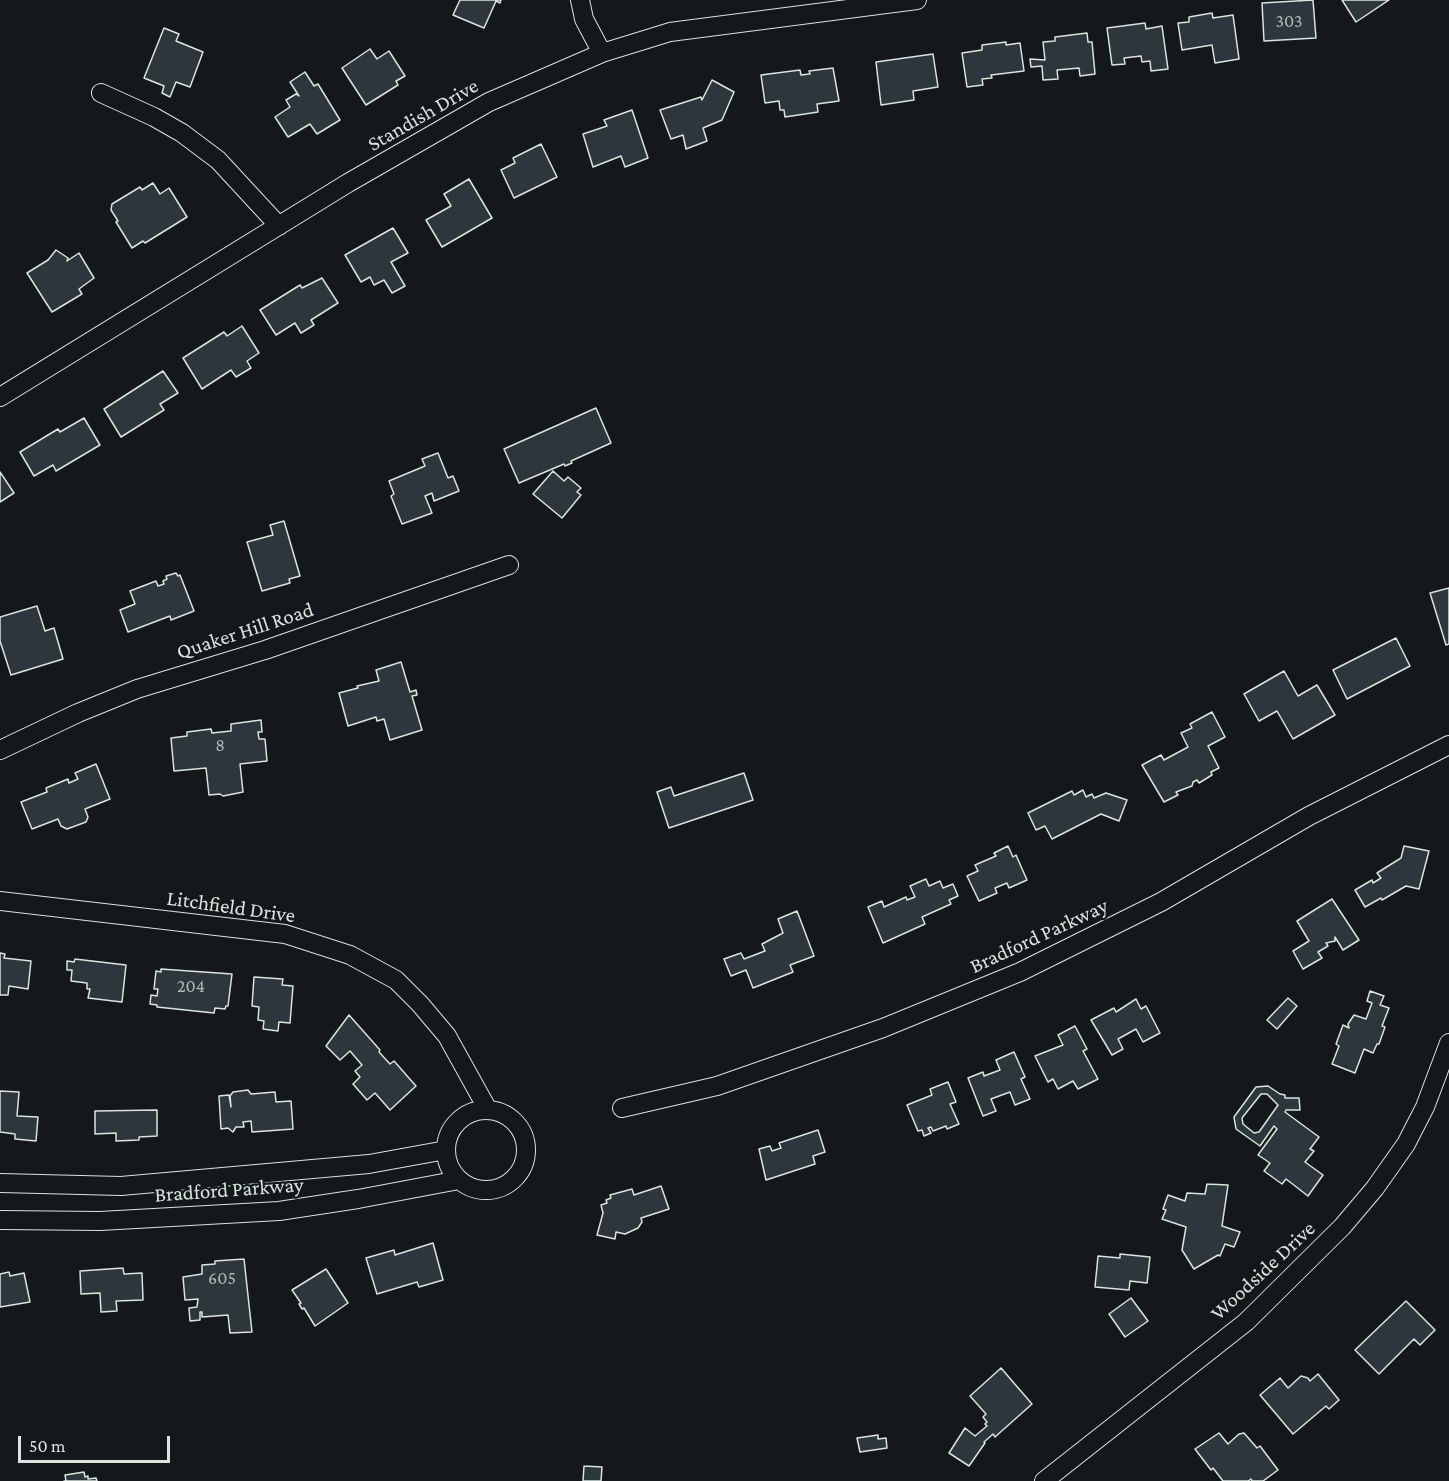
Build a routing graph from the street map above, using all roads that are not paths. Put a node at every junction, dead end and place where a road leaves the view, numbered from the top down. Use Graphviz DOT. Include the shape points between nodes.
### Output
graph roads {
  1 [pos="580,0"];
  2 [pos="917,0"];
  3 [pos="602,52"];
  4 [pos="101,93"];
  5 [pos="279,226"];
  6 [pos="0,397"];
  7 [pos="509,565"];
  8 [pos="1449,745"];
  9 [pos="0,750"];
  10 [pos="0,902"];
  11 [pos="1449,1043"];
  12 [pos="622,1108"];
  13 [pos="488,1110"];
  14 [pos="446,1150"];
  15 [pos="459,1180"];
  16 [pos="0,1183"];
  17 [pos="0,1220"];
  18 [pos="1044,1481"];
  1 -- 3 [label="street" via="584,19"];
  2 -- 3 [label="street, Standish Drive" via="670,32"];
  3 -- 5 [label="street, Standish Drive" via="489,102"];
  4 -- 5 [label="street" via="182,132 218,160"];
  5 -- 6 [label="street, Standish Drive"];
  7 -- 9 [label="street, Quaker Hill Road" via="265,650 137,689"];
  8 -- 12 [label="street, Bradford Parkway" via="1309,816 1161,902 1020,972 883,1028 728,1082"];
  10 -- 13 [label="street, Litchfield Drive" via="285,934 350,955 396,981 420,1004 447,1036"];
  11 -- 18 [label="street, Woodside Drive" via="1425,1107 1406,1143 1342,1227 1246,1322"];
  13 -- 14 [label="street" via="463,1117 448,1137"];
  13 -- 15 [label="street, Bradford Parkway" via="508,1116 522,1133 523,1165 510,1182 490,1190"];
  14 -- 15 [label="street" via="452,1172"];
  14 -- 16 [label="street, Bradford Parkway" via="369,1164 122,1186"];
  15 -- 17 [label="street, Bradford Parkway" via="279,1211 100,1221"];
}
